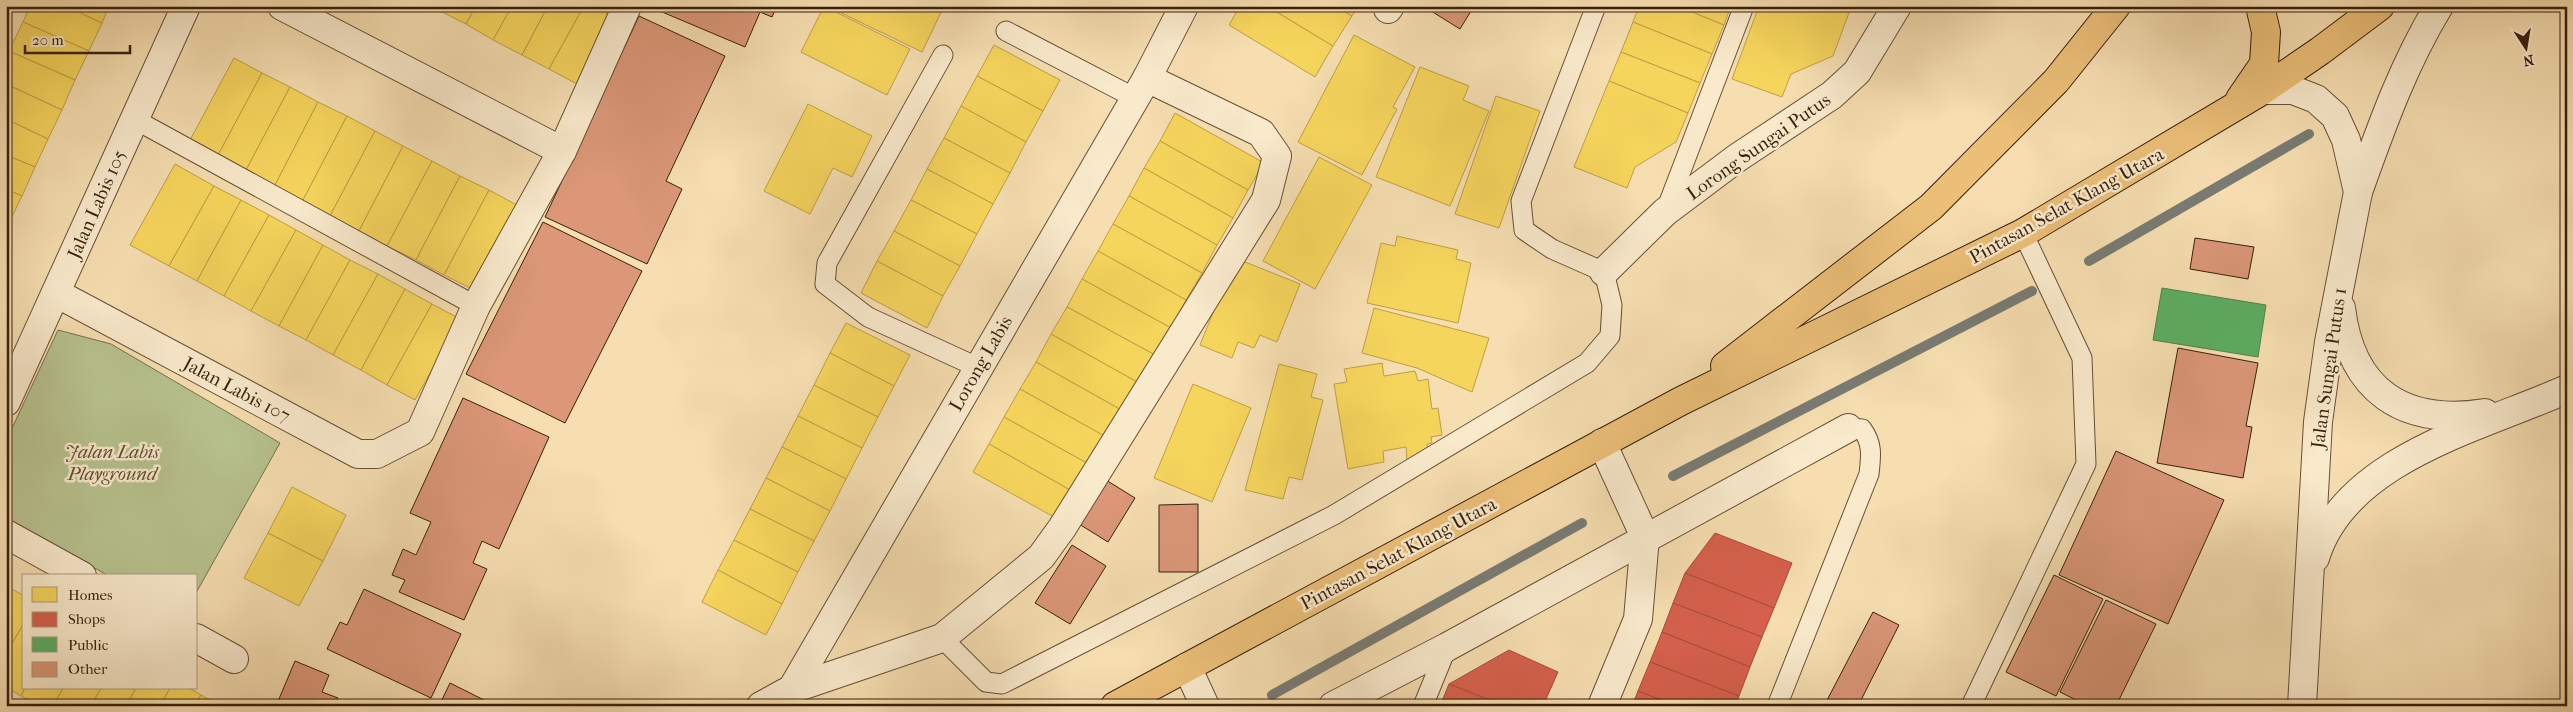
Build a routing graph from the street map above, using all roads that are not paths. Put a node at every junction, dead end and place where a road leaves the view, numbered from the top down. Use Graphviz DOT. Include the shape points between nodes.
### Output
graph roads {
  1 [pos="186,6"];
  2 [pos="282,6"];
  3 [pos="627,6"];
  4 [pos="1184,6"];
  5 [pos="1596,6"];
  6 [pos="1744,6"];
  7 [pos="1897,6"];
  8 [pos="2260,6"];
  9 [pos="2380,6"];
  10 [pos="2439,6"];
  11 [pos="2116,7"];
  12 [pos="1006,31"];
  13 [pos="943,55"];
  14 [pos="1141,88"];
  15 [pos="2263,90"];
  16 [pos="2236,105"];
  17 [pos="134,119"];
  18 [pos="562,151"];
  19 [pos="2358,192"];
  20 [pos="1665,212"];
  21 [pos="2023,233"];
  22 [pos="1604,272"];
  23 [pos="2338,289"];
  24 [pos="56,293"];
  25 [pos="476,306"];
  26 [pos="977,367"];
  27 [pos="2567,389"];
  28 [pos="1681,401"];
  29 [pos="6,402"];
  30 [pos="2531,406"];
  31 [pos="1848,428"];
  32 [pos="1602,443"];
  33 [pos="6,534"];
  34 [pos="1645,537"];
  35 [pos="78,574"];
  36 [pos="2308,584"];
  37 [pos="942,638"];
  38 [pos="198,639"];
  39 [pos="1447,647"];
  40 [pos="234,659"];
  41 [pos="1187,667"];
  42 [pos="792,689"];
  43 [pos="761,706"];
  44 [pos="1115,706"];
  45 [pos="1204,706"];
  46 [pos="1333,706"];
  47 [pos="1424,706"];
  48 [pos="1602,706"];
  49 [pos="1777,706"];
  50 [pos="1971,706"];
  51 [pos="2302,706"];
  1 -- 17 [label="street, Jalan Labis 105"];
  2 -- 18 [label="street"];
  3 -- 18 [label="street"];
  4 -- 14 [label="street, Lorong Labis"];
  5 -- 22 [label="lane" via="1521,201 1524,230 1552,248"];
  6 -- 20 [label="lane"];
  7 -- 20 [label="street, Lorong Sungai Putus" via="1857,72 1832,95 1737,158"];
  8 -- 16 [label="highway" via="2266,32 2264,64"];
  9 -- 15 [label="highway, Pintasan Selat Klang Utara"];
  10 -- 19 [label="street" via="2418,41 2388,107"];
  11 -- 28 [label="highway, Pintasan Selat Klang Utara" via="2056,81 1931,207"];
  12 -- 14 [label="lane"];
  13 -- 26 [label="lane" via="827,263 824,284 868,317"];
  14 -- 26 [label="street, Lorong Labis"];
  14 -- 37 [label="street" via="1261,133 1277,156 1266,200 1041,557"];
  15 -- 16 [label="highway, Pintasan Selat Klang Utara"];
  15 -- 19 [label="street, Jalan Sungai Putus 1" via="2293,90 2316,99 2335,116 2346,140"];
  16 -- 21 [label="highway, Pintasan Selat Klang Utara"];
  17 -- 24 [label="street, Jalan Labis 105"];
  17 -- 25 [label="lane"];
  18 -- 25 [label="street"];
  19 -- 23 [label="street, Jalan Sungai Putus 1"];
  20 -- 22 [label="street, Lorong Sungai Putus"];
  21 -- 28 [label="highway, Pintasan Selat Klang Utara"];
  21 -- 50 [label="lane" via="2082,358 2086,464"];
  22 -- 37 [label="lane" via="1612,305 1610,336 1587,363 1334,515 1002,684 986,682"];
  23 -- 30 [label="street" via="2350,352 2370,385 2394,403 2428,414 2462,416"];
  23 -- 36 [label="street, Jalan Sungai Putus 1" via="2318,422"];
  24 -- 25 [label="street, Jalan Labis 107" via="358,454 377,454 420,432"];
  24 -- 29 [label="street, Jalan Labis 105"];
  26 -- 42 [label="street, Lorong Labis"];
  27 -- 30 [label="street"];
  28 -- 32 [label="highway, Pintasan Selat Klang Utara"];
  30 -- 36 [label="street" via="2461,430 2414,453 2375,480 2341,508 2320,542"];
  31 -- 34 [label="street"];
  31 -- 49 [label="lane" via="1862,429 1869,439 1872,453 1869,474"];
  32 -- 34 [label="street"];
  32 -- 41 [label="highway, Pintasan Selat Klang Utara"];
  33 -- 35 [label="street"];
  34 -- 39 [label="street"];
  34 -- 48 [label="street" via="1638,620"];
  36 -- 51 [label="street, Jalan Sungai Putus 1"];
  37 -- 42 [label="street"];
  38 -- 40 [label="street"];
  39 -- 46 [label="street"];
  39 -- 47 [label="lane"];
  41 -- 44 [label="highway, Pintasan Selat Klang Utara"];
  41 -- 45 [label="street"];
  42 -- 43 [label="street"];
}
